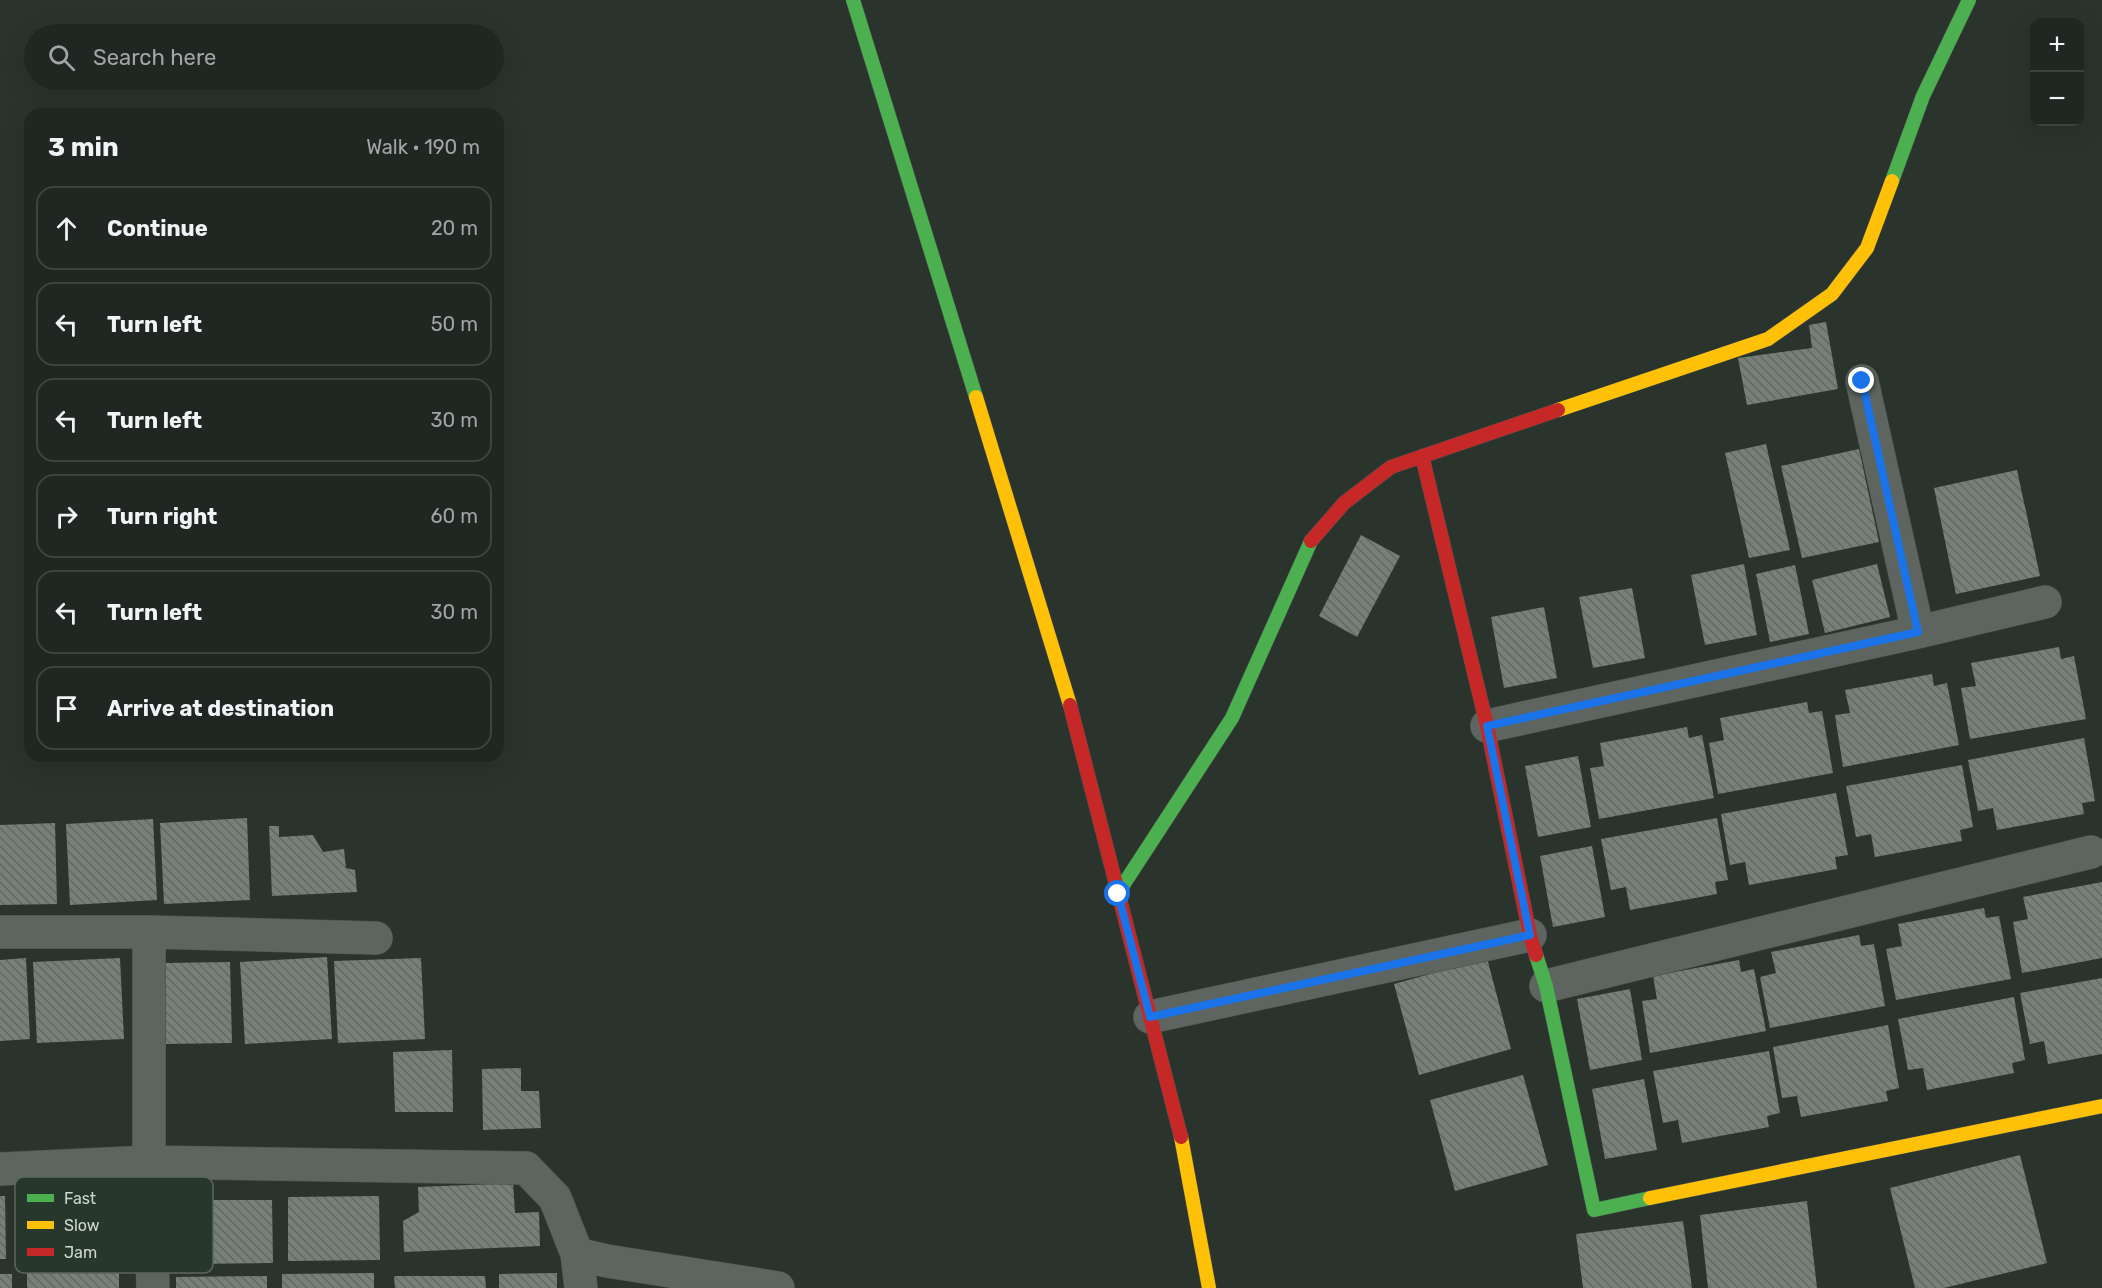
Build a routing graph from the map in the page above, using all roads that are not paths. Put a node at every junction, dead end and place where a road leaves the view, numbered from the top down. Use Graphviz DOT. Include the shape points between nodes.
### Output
graph roads {
  1 [pos="853,0"];
  2 [pos="1969,0"];
  3 [pos="1862,381"];
  4 [pos="1422,456"];
  5 [pos="2045,602"];
  6 [pos="1918,632"];
  7 [pos="1487,726"];
  8 [pos="2091,852"];
  9 [pos="1118,894"];
  10 [pos="0,932"];
  11 [pos="148,932"];
  12 [pos="1530,935"];
  13 [pos="376,938"];
  14 [pos="1546,986"];
  15 [pos="1150,1017"];
  16 [pos="2102,1106"];
  17 [pos="149,1162"];
  18 [pos="0,1169"];
  19 [pos="149,1177"];
  20 [pos="577,1254"];
  21 [pos="153,1273"];
  22 [pos="153,1288"];
  23 [pos="581,1288"];
  24 [pos="778,1288"];
  25 [pos="1209,1288"];
  1 -- 9 [label="street" via="1066,690"];
  2 -- 4 [label="street" via="1923,96 1867,248 1832,294 1768,339"];
  3 -- 6 [label="street"];
  4 -- 7 [label="street"];
  4 -- 9 [label="street" via="1391,467 1344,503 1311,542 1232,718"];
  5 -- 6 [label="street"];
  6 -- 7 [label="street"];
  7 -- 12 [label="street"];
  8 -- 14 [label="street"];
  9 -- 15 [label="street"];
  10 -- 11 [label="street"];
  11 -- 13 [label="street"];
  11 -- 17 [label="street"];
  12 -- 14 [label="street"];
  12 -- 15 [label="street"];
  14 -- 16 [label="street" via="1593,1210"];
  15 -- 25 [label="street" via="1185,1151"];
  17 -- 18 [label="street"];
  17 -- 19 [label="street"];
  17 -- 20 [label="street" via="526,1168 555,1198"];
  20 -- 23 [label="street"];
  20 -- 24 [label="street"];
  21 -- 22 [label="street"];
}
